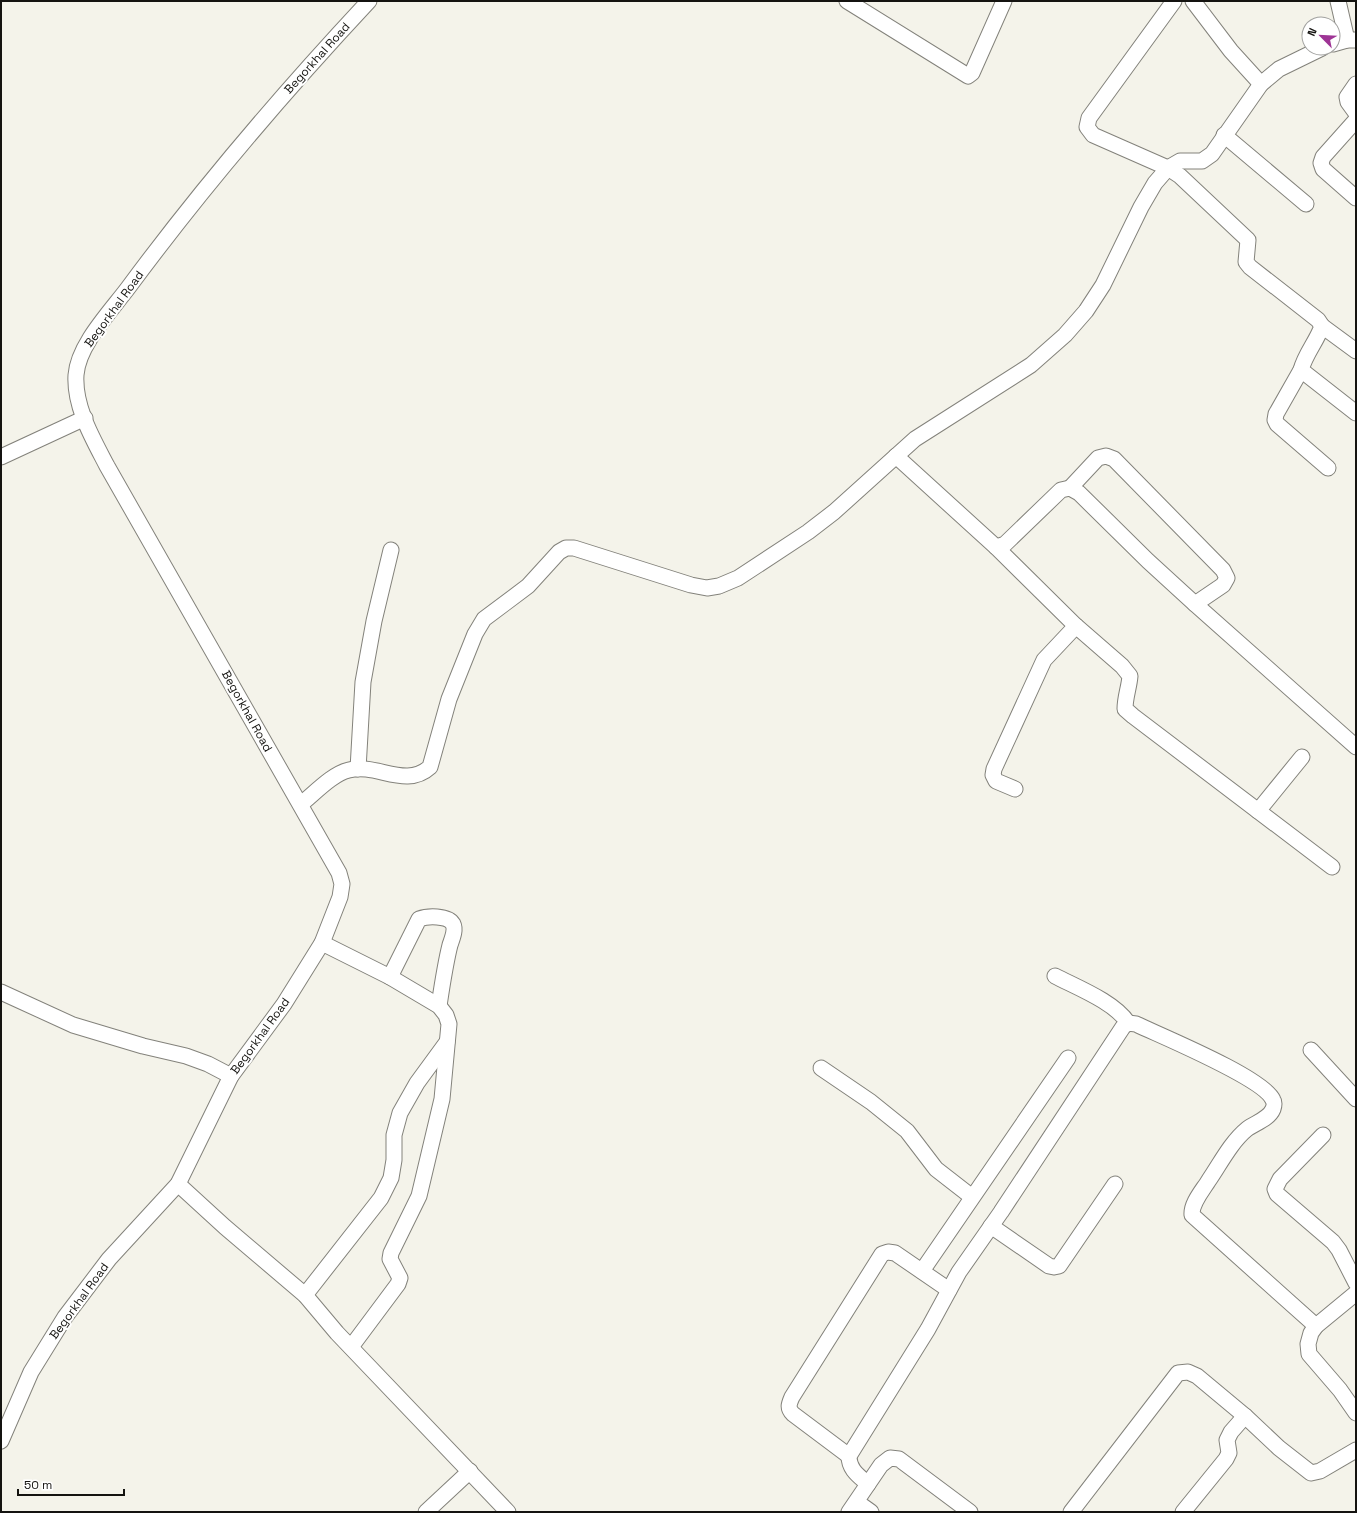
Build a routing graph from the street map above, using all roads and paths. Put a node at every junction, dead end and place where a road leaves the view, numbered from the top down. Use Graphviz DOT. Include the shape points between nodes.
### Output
graph roads {
  1 [pos="369,1"];
  2 [pos="847,1"];
  3 [pos="1004,1"];
  4 [pos="1174,1"];
  5 [pos="1193,1"];
  6 [pos="1338,1"];
  7 [pos="1345,41"];
  8 [pos="1306,56"];
  9 [pos="1261,84"];
  10 [pos="1356,84"];
  11 [pos="1356,113"];
  12 [pos="1356,120"];
  13 [pos="1224,135"];
  14 [pos="1168,168"];
  15 [pos="1356,198"];
  16 [pos="1306,204"];
  17 [pos="1322,326"];
  18 [pos="1356,351"];
  19 [pos="1301,370"];
  20 [pos="1356,413"];
  21 [pos="85,418"];
  22 [pos="896,456"];
  23 [pos="1,457"];
  24 [pos="1328,468"];
  25 [pos="1070,488"];
  26 [pos="996,547"];
  27 [pos="391,550"];
  28 [pos="1195,604"];
  29 [pos="1076,626"];
  30 [pos="1356,746"];
  31 [pos="1302,757"];
  32 [pos="358,769"];
  33 [pos="1015,789"];
  34 [pos="301,804"];
  35 [pos="1258,811"];
  36 [pos="1332,868"];
  37 [pos="322,943"];
  38 [pos="1055,976"];
  39 [pos="390,977"];
  40 [pos="1,992"];
  41 [pos="439,1006"];
  42 [pos="1128,1023"];
  43 [pos="447,1042"];
  44 [pos="1311,1050"];
  45 [pos="1068,1058"];
  46 [pos="821,1068"];
  47 [pos="231,1076"];
  48 [pos="1356,1099"];
  49 [pos="1323,1135"];
  50 [pos="178,1184"];
  51 [pos="1115,1184"];
  52 [pos="972,1197"];
  53 [pos="991,1226"];
  54 [pos="922,1271"];
  55 [pos="1356,1283"];
  56 [pos="949,1290"];
  57 [pos="1356,1293"];
  58 [pos="305,1295"];
  59 [pos="1316,1326"];
  60 [pos="351,1347"];
  61 [pos="1356,1413"];
  62 [pos="1245,1416"];
  63 [pos="2,1433"];
  64 [pos="1356,1450"];
  65 [pos="849,1456"];
  66 [pos="470,1471"];
  67 [pos="868,1484"];
  68 [pos="853,1507"];
  69 [pos="426,1512"];
  70 [pos="508,1512"];
  71 [pos="871,1512"];
  72 [pos="970,1512"];
  73 [pos="1071,1512"];
  74 [pos="1183,1512"];
  1 -- 21 [label="street, Begorkhal Road" via="294,83 209,184 93,335 80,357 76,375"];
  2 -- 3 [label="street" via="968,76 972,73"];
  4 -- 14 [label="street" via="1089,118 1087,127 1093,135"];
  5 -- 9 [label="street" via="1231,51"];
  6 -- 7 [label="street"];
  8 -- 9 [label="street" via="1279,69"];
  9 -- 13 [label="street"];
  10 -- 11 [label="street" via="1347,97"];
  12 -- 15 [label="street" via="1323,157 1321,163 1323,169"];
  13 -- 14 [label="street" via="1212,154 1202,161 1180,161"];
  13 -- 16 [label="street"];
  14 -- 17 [label="street" via="1180,176 1248,240 1246,262 1250,267 1318,320"];
  14 -- 22 [label="street" via="1155,182 1141,207 1103,285 1086,311 1065,335 1031,365 915,439"];
  17 -- 18 [label="street"];
  17 -- 19 [label="street"];
  19 -- 20 [label="street"];
  19 -- 24 [label="street" via="1275,420"];
  21 -- 23 [label="street"];
  21 -- 34 [label="street, Begorkhal Road" via="110,472"];
  22 -- 26 [label="street"];
  22 -- 32 [label="street" via="808,532 738,578 720,586 707,588 691,585 574,548 566,548 559,552 528,586 484,619 475,634 449,699 430,767 423,773 409,777"];
  25 -- 26 [label="street" via="1062,490 1005,544"];
  25 -- 28 [label="street" via="1079,493"];
  25 -- 28 [label="street" via="1098,458 1106,456 1114,459 1223,570 1227,578 1224,585"];
  26 -- 29 [label="street"];
  27 -- 32 [label="street" via="375,613 363,682"];
  28 -- 30 [label="street"];
  29 -- 33 [label="street" via="1044,660 994,769 996,781"];
  29 -- 35 [label="street" via="1130,676 1125,709"];
  31 -- 35 [label="street"];
  32 -- 34 [label="street" via="339,774"];
  34 -- 37 [label="street, Begorkhal Road" via="339,873 342,884 340,897"];
  35 -- 36 [label="street"];
  37 -- 39 [label="street"];
  37 -- 47 [label="street, Begorkhal Road" via="284,1004"];
  38 -- 42 [label="street" via="1108,1004 1123,1015"];
  39 -- 41 [label="street"];
  39 -- 41 [label="street" via="419,919 426,916 448,920 453,925 454,932"];
  40 -- 47 [label="street" via="73,1025 186,1056"];
  41 -- 43 [label="street" via="449,1024"];
  42 -- 53 [label="street"];
  42 -- 59 [label="street" via="1136,1024 1239,1073 1257,1084 1273,1100 1274,1105 1269,1114 1239,1137 1219,1165 1193,1206 1192,1215"];
  43 -- 58 [label="street" via="417,1083 400,1113 394,1135 391,1178 381,1198"];
  43 -- 60 [label="street" via="442,1099 419,1196 391,1253 390,1259 400,1278"];
  44 -- 48 [label="street"];
  45 -- 52 [label="street"];
  46 -- 52 [label="street" via="871,1102 907,1131 936,1169"];
  47 -- 50 [label="street, Begorkhal Road"];
  49 -- 55 [label="street" via="1280,1179 1275,1189 1277,1194 1333,1242"];
  50 -- 58 [label="street"];
  50 -- 63 [label="street, Begorkhal Road" via="109,1259 65,1318 31,1372"];
  51 -- 53 [label="street" via="1059,1266 1049,1266"];
  52 -- 54 [label="street"];
  53 -- 56 [label="street"];
  54 -- 56 [label="street"];
  54 -- 65 [label="street" via="895,1253 882,1254 789,1405 789,1410 793,1414"];
  56 -- 65 [label="street" via="928,1329"];
  57 -- 59 [label="street"];
  58 -- 60 [label="street"];
  59 -- 61 [label="street" via="1308,1344 1309,1354"];
  60 -- 66 [label="street"];
  62 -- 64 [label="street" via="1311,1473 1320,1471"];
  62 -- 73 [label="street" via="1197,1376 1188,1372 1178,1373"];
  62 -- 74 [label="street" via="1227,1440 1229,1453 1226,1459"];
  65 -- 67 [label="street" via="852,1469"];
  66 -- 69 [label="street"];
  66 -- 70 [label="street"];
  67 -- 68 [label="street"];
  67 -- 72 [label="street" via="881,1465 890,1458 899,1459"];
  68 -- 71 [label="street"];
}
